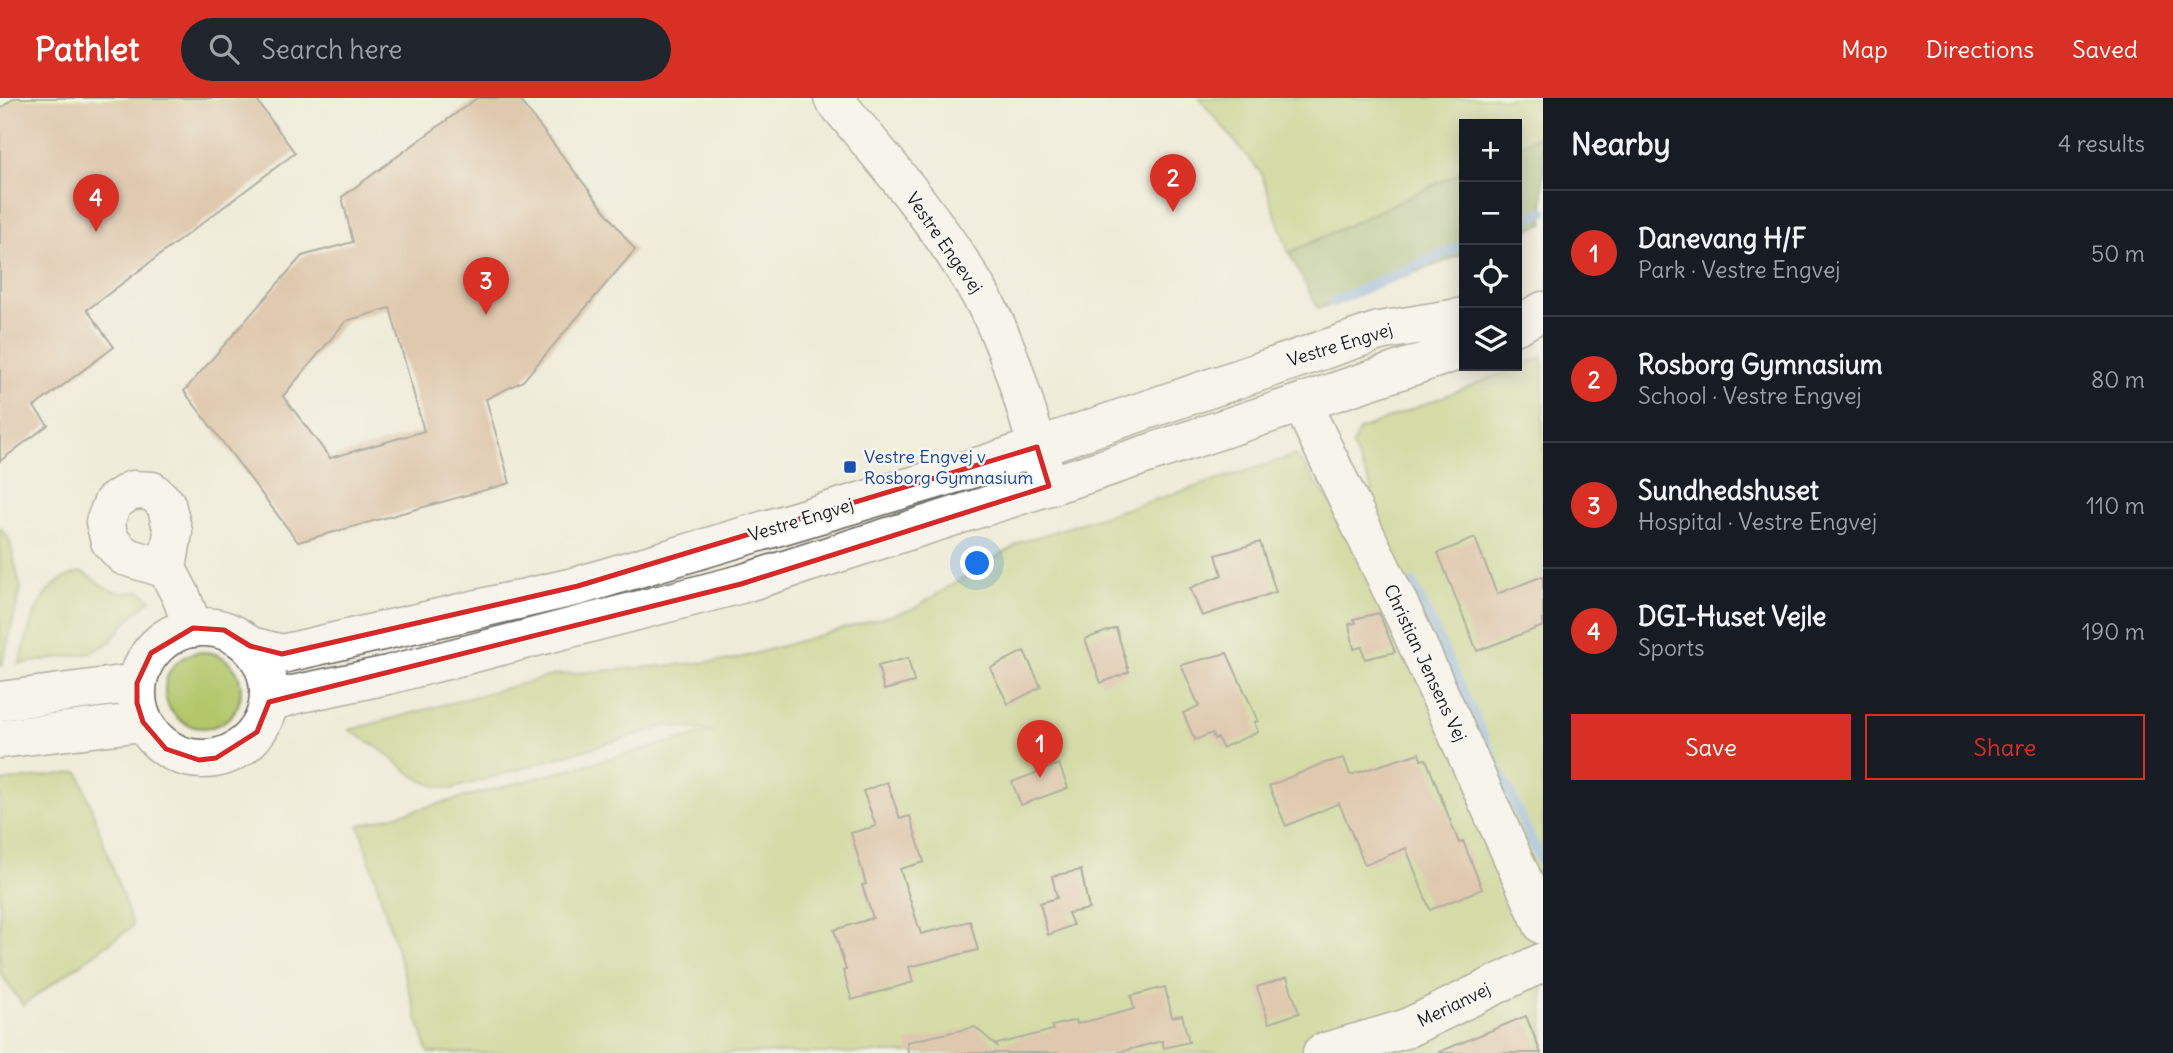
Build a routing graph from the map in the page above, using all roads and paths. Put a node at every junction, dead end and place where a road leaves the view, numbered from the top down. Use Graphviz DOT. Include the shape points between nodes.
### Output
graph roads {
  1 [pos="833,98"];
  2 [pos="1459,318"];
  3 [pos="1459,351"];
  4 [pos="1302,404"];
  5 [pos="1037,447"];
  6 [pos="1049,486"];
  7 [pos="167,569"];
  8 [pos="193,628"];
  9 [pos="250,646"];
  10 [pos="137,683"];
  11 [pos="0,701"];
  12 [pos="269,702"];
  13 [pos="143,722"];
  14 [pos="0,739"];
  15 [pos="1543,925"];
  16 [pos="1543,962"];
  17 [pos="1322,1053"];
  1 -- 5 [label="street, Vestre Engevej" via="955,253 986,305 1009,355"];
  2 -- 5 [label="street, Vestre Engvej" via="1379,331"];
  3 -- 4 [label="street"];
  4 -- 6 [label="street"];
  4 -- 15 [label="street, Christian Jensens Vej" via="1405,617"];
  5 -- 6 [label="street, Vestre Engevej"];
  5 -- 9 [label="street, Vestre Engvej" via="578,586 282,654"];
  6 -- 12 [label="street" via="741,584"];
  7 -- 8 [label="street"];
  8 -- 9 [label="street" via="224,630"];
  8 -- 10 [label="street" via="177,632 156,647"];
  9 -- 12 [label="street" via="266,672"];
  10 -- 11 [label="street"];
  10 -- 13 [label="street"];
  12 -- 13 [label="street" via="265,718 251,738 232,753 216,758 199,760 166,749"];
  13 -- 14 [label="street"];
  16 -- 17 [label="street, Merianvej" via="1405,1028"];
}
